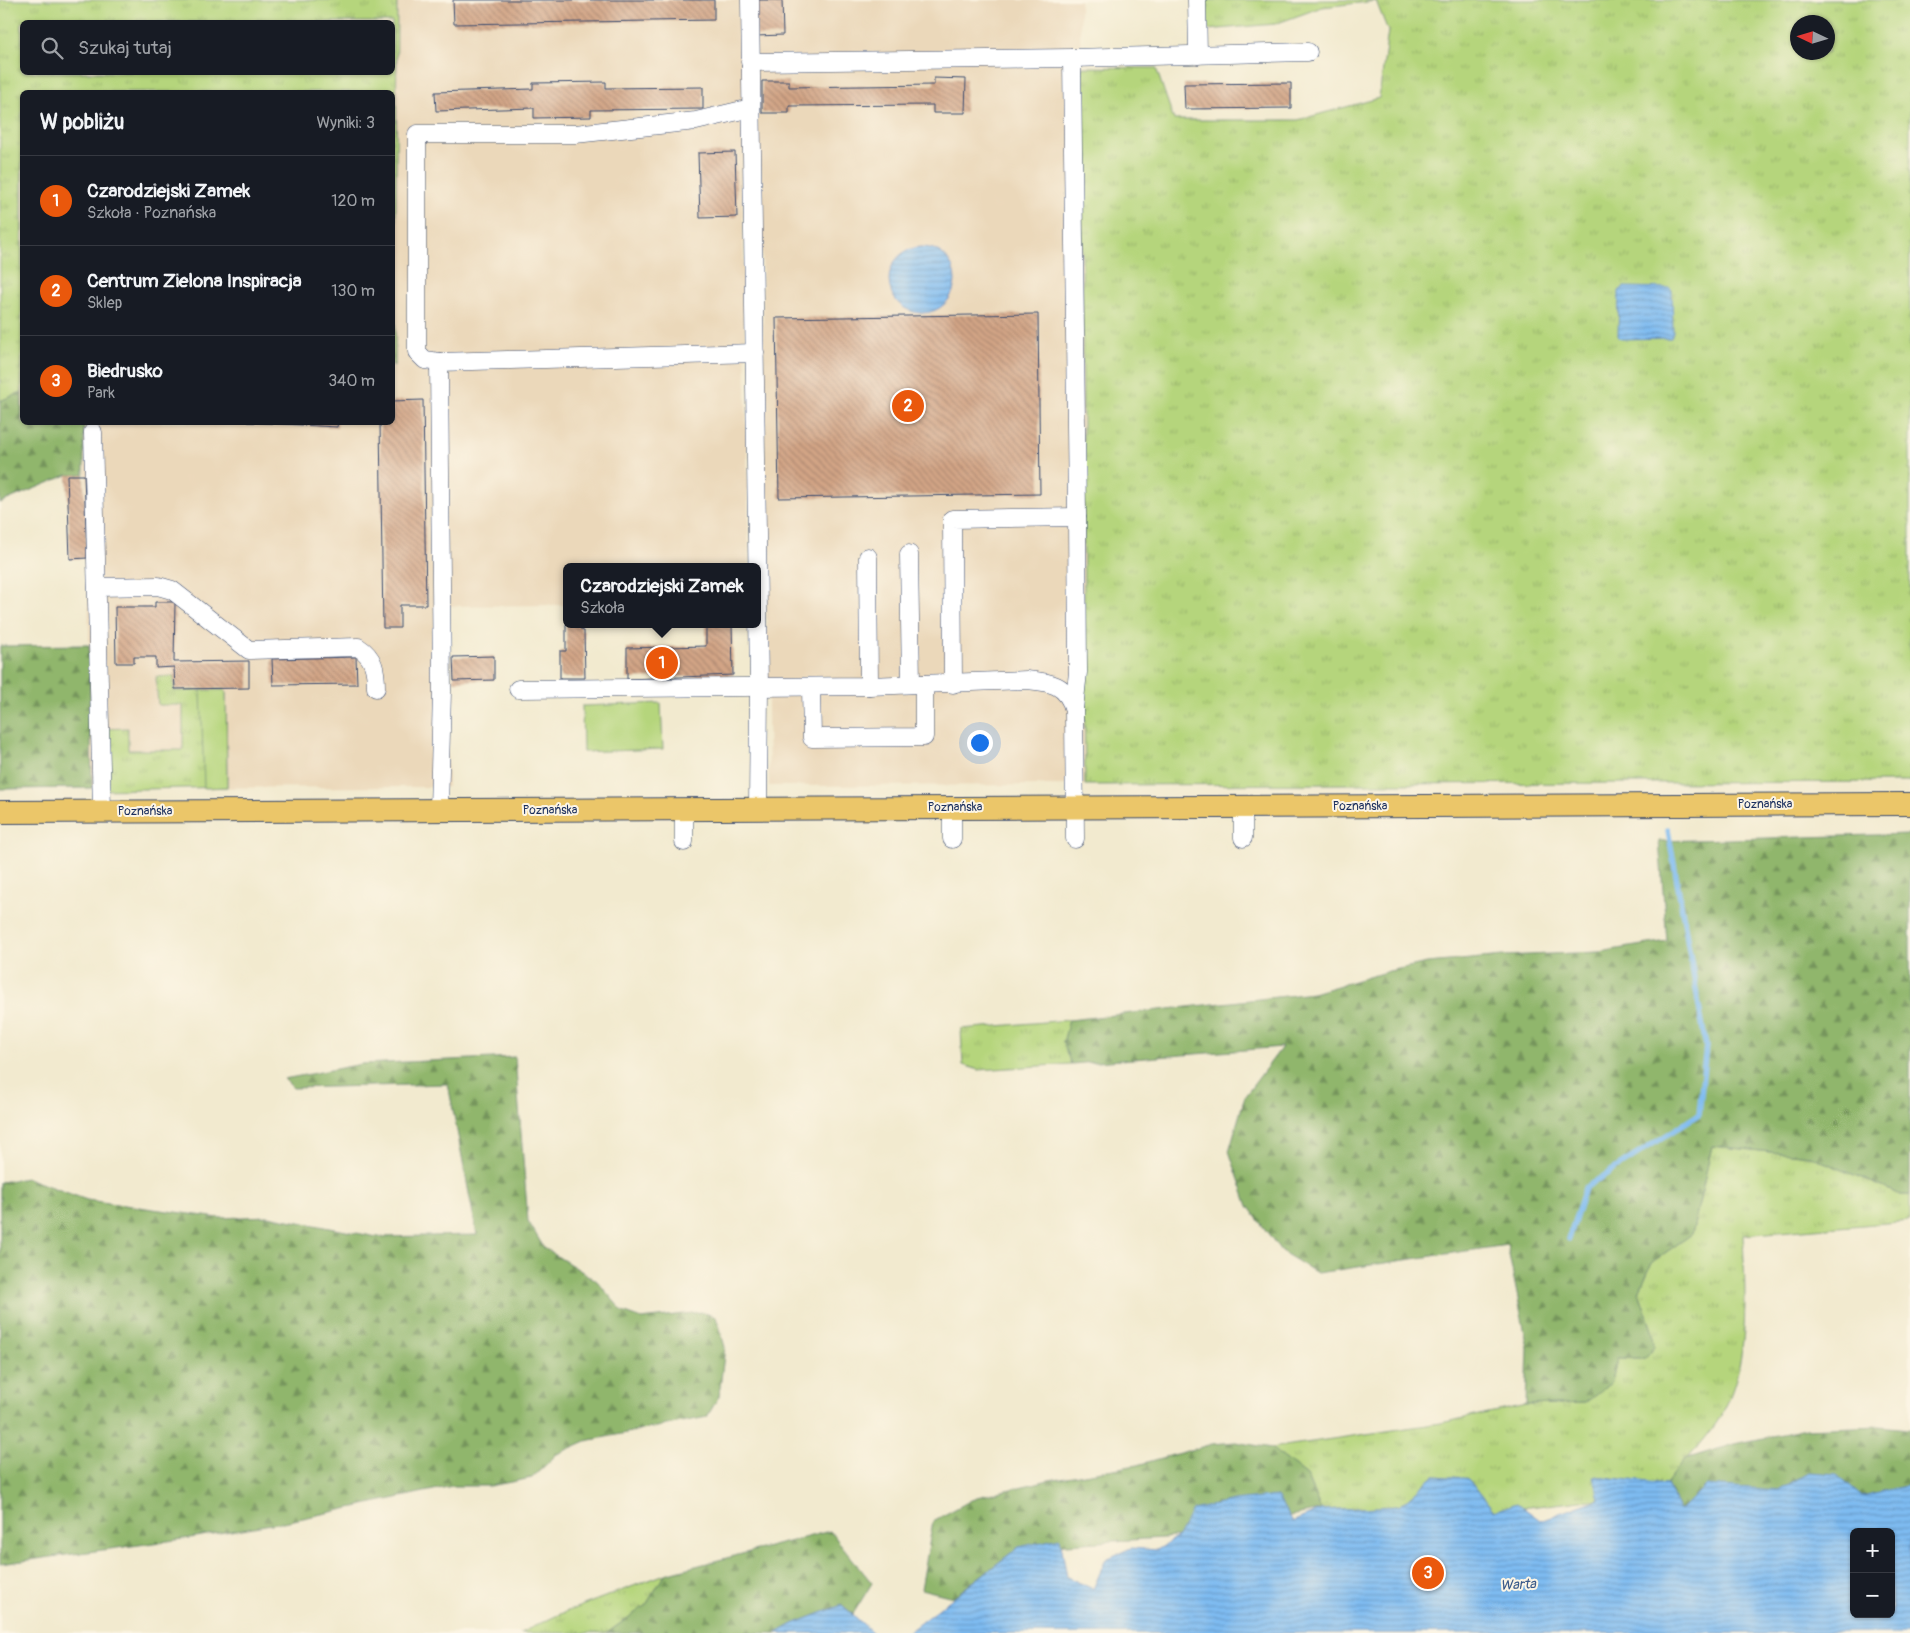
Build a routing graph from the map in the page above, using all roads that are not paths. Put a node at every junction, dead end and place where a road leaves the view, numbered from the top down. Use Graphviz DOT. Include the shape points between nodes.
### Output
graph roads {
  1 [pos="750,0"];
  2 [pos="1197,0"];
  3 [pos="1308,52"];
  4 [pos="1198,55"];
  5 [pos="1072,58"];
  6 [pos="750,62"];
  7 [pos="751,108"];
  8 [pos="755,353"];
  9 [pos="438,362"];
  10 [pos="94,432"];
  11 [pos="1077,517"];
  12 [pos="909,554"];
  13 [pos="868,557"];
  14 [pos="758,563"];
  15 [pos="97,587"];
  16 [pos="758,628"];
  17 [pos="917,684"];
  18 [pos="953,684"];
  19 [pos="869,686"];
  20 [pos="759,687"];
  21 [pos="811,687"];
  22 [pos="376,688"];
  23 [pos="518,689"];
  24 [pos="1074,710"];
  25 [pos="1910,804"];
  26 [pos="1075,806"];
  27 [pos="1243,806"];
  28 [pos="952,807"];
  29 [pos="758,808"];
  30 [pos="684,809"];
  31 [pos="439,810"];
  32 [pos="102,811"];
  33 [pos="0,812"];
  34 [pos="1243,838"];
  35 [pos="952,839"];
  36 [pos="1075,839"];
  37 [pos="684,842"];
  1 -- 6 [label="lane"];
  2 -- 4 [label="lane"];
  3 -- 4 [label="lane"];
  4 -- 5 [label="lane"];
  5 -- 6 [label="lane"];
  5 -- 11 [label="lane"];
  6 -- 7 [label="lane"];
  7 -- 8 [label="lane"];
  7 -- 9 [label="lane" via="696,121 575,134 417,134 417,352 425,360"];
  8 -- 9 [label="lane"];
  8 -- 14 [label="lane"];
  9 -- 31 [label="lane" via="442,691"];
  10 -- 15 [label="lane"];
  11 -- 18 [label="lane" via="952,519"];
  11 -- 24 [label="lane" via="1078,672"];
  12 -- 17 [label="lane"];
  13 -- 19 [label="lane"];
  15 -- 22 [label="lane" via="158,586 172,590 249,650 358,647 367,652 373,662"];
  15 -- 32 [label="lane"];
  16 -- 20 [label="lane"];
  17 -- 18 [label="lane"];
  17 -- 19 [label="lane"];
  17 -- 21 [label="lane" via="924,737 812,738"];
  18 -- 24 [label="lane" via="1041,681 1064,690 1071,698"];
  19 -- 21 [label="lane"];
  20 -- 21 [label="lane"];
  20 -- 23 [label="lane"];
  20 -- 29 [label="lane"];
  24 -- 26 [label="lane"];
  25 -- 27 [label="main road, Poznańska"];
  26 -- 27 [label="main road, Poznańska"];
  26 -- 28 [label="main road, Poznańska"];
  26 -- 36 [label="lane"];
  27 -- 34 [label="lane"];
  28 -- 29 [label="main road, Poznańska"];
  28 -- 35 [label="lane"];
  29 -- 30 [label="main road, Poznańska"];
  30 -- 31 [label="main road, Poznańska"];
  30 -- 37 [label="lane"];
  31 -- 32 [label="main road, Poznańska"];
  32 -- 33 [label="main road, Poznańska"];
}
